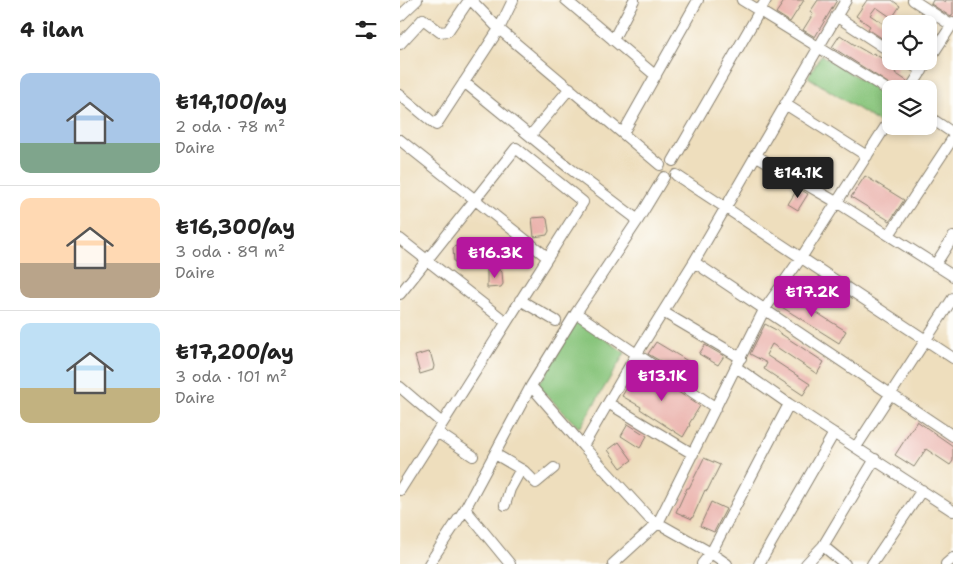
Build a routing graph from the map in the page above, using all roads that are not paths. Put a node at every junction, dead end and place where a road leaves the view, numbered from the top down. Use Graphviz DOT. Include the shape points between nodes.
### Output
graph roads {
  1 [pos="417,0"];
  2 [pos="470,0"];
  3 [pos="513,0"];
  4 [pos="566,0"];
  5 [pos="634,0"];
  6 [pos="698,0"];
  7 [pos="742,0"];
  8 [pos="766,0"];
  9 [pos="846,0"];
  10 [pos="913,0"];
  11 [pos="760,10"];
  12 [pos="400,16"];
  13 [pos="836,16"];
  14 [pos="952,24"];
  15 [pos="499,29"];
  16 [pos="413,30"];
  17 [pos="613,40"];
  18 [pos="400,44"];
  19 [pos="818,46"];
  20 [pos="882,46"];
  21 [pos="937,47"];
  22 [pos="922,71"];
  23 [pos="656,76"];
  24 [pos="916,80"];
  25 [pos="464,82"];
  26 [pos="882,86"];
  27 [pos="570,88"];
  28 [pos="400,95"];
  29 [pos="785,104"];
  30 [pos="937,122"];
  31 [pos="623,133"];
  32 [pos="882,133"];
  33 [pos="953,133"];
  34 [pos="530,136"];
  35 [pos="953,138"];
  36 [pos="402,145"];
  37 [pos="755,155"];
  38 [pos="868,156"];
  39 [pos="673,161"];
  40 [pos="660,165"];
  41 [pos="676,175"];
  42 [pos="664,177"];
  43 [pos="474,200"];
  44 [pos="838,203"];
  45 [pos="724,208"];
  46 [pos="638,220"];
  47 [pos="889,235"];
  48 [pos="953,238"];
  49 [pos="400,239"];
  50 [pos="547,258"];
  51 [pos="801,258"];
  52 [pos="427,260"];
  53 [pos="694,262"];
  54 [pos="935,265"];
  55 [pos="953,276"];
  56 [pos="400,294"];
  57 [pos="953,298"];
  58 [pos="520,300"];
  59 [pos="764,310"];
  60 [pos="663,312"];
  61 [pos="576,313"];
  62 [pos="556,321"];
  63 [pos="506,322"];
  64 [pos="924,340"];
  65 [pos="636,355"];
  66 [pos="953,358"];
  67 [pos="739,363"];
  68 [pos="531,386"];
  69 [pos="400,387"];
  70 [pos="889,394"];
  71 [pos="608,403"];
  72 [pos="789,404"];
  73 [pos="716,408"];
  74 [pos="442,423"];
  75 [pos="436,432"];
  76 [pos="834,433"];
  77 [pos="953,436"];
  78 [pos="583,446"];
  79 [pos="856,447"];
  80 [pos="494,454"];
  81 [pos="692,454"];
  82 [pos="473,456"];
  83 [pos="875,459"];
  84 [pos="554,468"];
  85 [pos="521,469"];
  86 [pos="400,490"];
  87 [pos="922,490"];
  88 [pos="505,505"];
  89 [pos="465,509"];
  90 [pos="953,511"];
  91 [pos="658,523"];
  92 [pos="823,546"];
  93 [pos="711,553"];
  94 [pos="953,558"];
  95 [pos="429,564"];
  96 [pos="510,564"];
  97 [pos="613,564"];
  98 [pos="702,564"];
  99 [pos="728,564"];
  100 [pos="759,564"];
  101 [pos="806,564"];
  102 [pos="845,564"];
  103 [pos="872,564"];
  104 [pos="946,564"];
  1 -- 12 [label="street"];
  2 -- 15 [label="street"];
  2 -- 16 [label="street" via="447,32 440,32 423,19"];
  3 -- 15 [label="street"];
  4 -- 17 [label="street"];
  5 -- 17 [label="street"];
  6 -- 23 [label="street"];
  7 -- 11 [label="street"];
  8 -- 11 [label="street"];
  9 -- 13 [label="street"];
  10 -- 14 [label="street"];
  11 -- 19 [label="street"];
  11 -- 39 [label="street"];
  12 -- 16 [label="street"];
  13 -- 19 [label="street"];
  13 -- 20 [label="street"];
  14 -- 21 [label="street"];
  15 -- 25 [label="street"];
  15 -- 27 [label="street"];
  16 -- 18 [label="street"];
  17 -- 23 [label="street"];
  19 -- 26 [label="street"];
  19 -- 29 [label="street"];
  22 -- 24 [label="street"];
  23 -- 31 [label="street"];
  25 -- 28 [label="street" via="436,125"];
  25 -- 34 [label="street"];
  27 -- 31 [label="street"];
  27 -- 34 [label="street"];
  29 -- 37 [label="street"];
  29 -- 38 [label="street"];
  30 -- 33 [label="street"];
  31 -- 40 [label="street"];
  32 -- 38 [label="street"];
  34 -- 46 [label="street"];
  35 -- 47 [label="street"];
  36 -- 43 [label="street"];
  37 -- 44 [label="street"];
  37 -- 45 [label="street"];
  38 -- 44 [label="street"];
  39 -- 40 [label="street" via="664,161"];
  39 -- 41 [label="street" via="678,168"];
  40 -- 42 [label="street" via="660,173"];
  41 -- 42 [label="street"];
  41 -- 45 [label="street"];
  42 -- 46 [label="street"];
  43 -- 50 [label="street"];
  43 -- 50 [label="street" via="516,148 583,202"];
  43 -- 52 [label="street"];
  44 -- 47 [label="street"];
  44 -- 51 [label="street"];
  45 -- 51 [label="street"];
  45 -- 53 [label="street"];
  46 -- 61 [label="street"];
  47 -- 54 [label="street"];
  48 -- 54 [label="street"];
  49 -- 52 [label="street"];
  50 -- 58 [label="street"];
  51 -- 59 [label="street"];
  51 -- 64 [label="street"];
  52 -- 56 [label="street"];
  52 -- 63 [label="street"];
  53 -- 59 [label="street"];
  53 -- 60 [label="street"];
  54 -- 55 [label="street"];
  57 -- 64 [label="street"];
  58 -- 62 [label="street"];
  58 -- 63 [label="street"];
  59 -- 67 [label="street"];
  59 -- 70 [label="street"];
  60 -- 65 [label="street"];
  60 -- 67 [label="street"];
  61 -- 65 [label="street"];
  61 -- 68 [label="street"];
  63 -- 74 [label="street"];
  64 -- 66 [label="street"];
  64 -- 70 [label="street"];
  65 -- 71 [label="street"];
  65 -- 73 [label="street"];
  67 -- 72 [label="street"];
  67 -- 73 [label="street"];
  68 -- 78 [label="street"];
  68 -- 80 [label="street"];
  69 -- 74 [label="street"];
  70 -- 77 [label="street"];
  70 -- 79 [label="street"];
  71 -- 78 [label="street"];
  71 -- 81 [label="street"];
  72 -- 76 [label="street"];
  72 -- 93 [label="street"];
  73 -- 81 [label="street"];
  74 -- 75 [label="street"];
  75 -- 82 [label="street"];
  75 -- 86 [label="street"];
  76 -- 79 [label="street"];
  76 -- 100 [label="street"];
  78 -- 91 [label="street" via="649,518"];
  79 -- 83 [label="street"];
  80 -- 85 [label="street"];
  80 -- 89 [label="street"];
  81 -- 91 [label="street"];
  83 -- 87 [label="street"];
  83 -- 92 [label="street"];
  84 -- 85 [label="street" via="536,483"];
  85 -- 88 [label="street"];
  87 -- 90 [label="street"];
  87 -- 103 [label="street"];
  89 -- 95 [label="street"];
  89 -- 96 [label="street"];
  91 -- 93 [label="street"];
  91 -- 97 [label="street"];
  92 -- 101 [label="street"];
  92 -- 102 [label="street"];
  93 -- 98 [label="street"];
  93 -- 99 [label="street"];
  94 -- 104 [label="street"];
}
